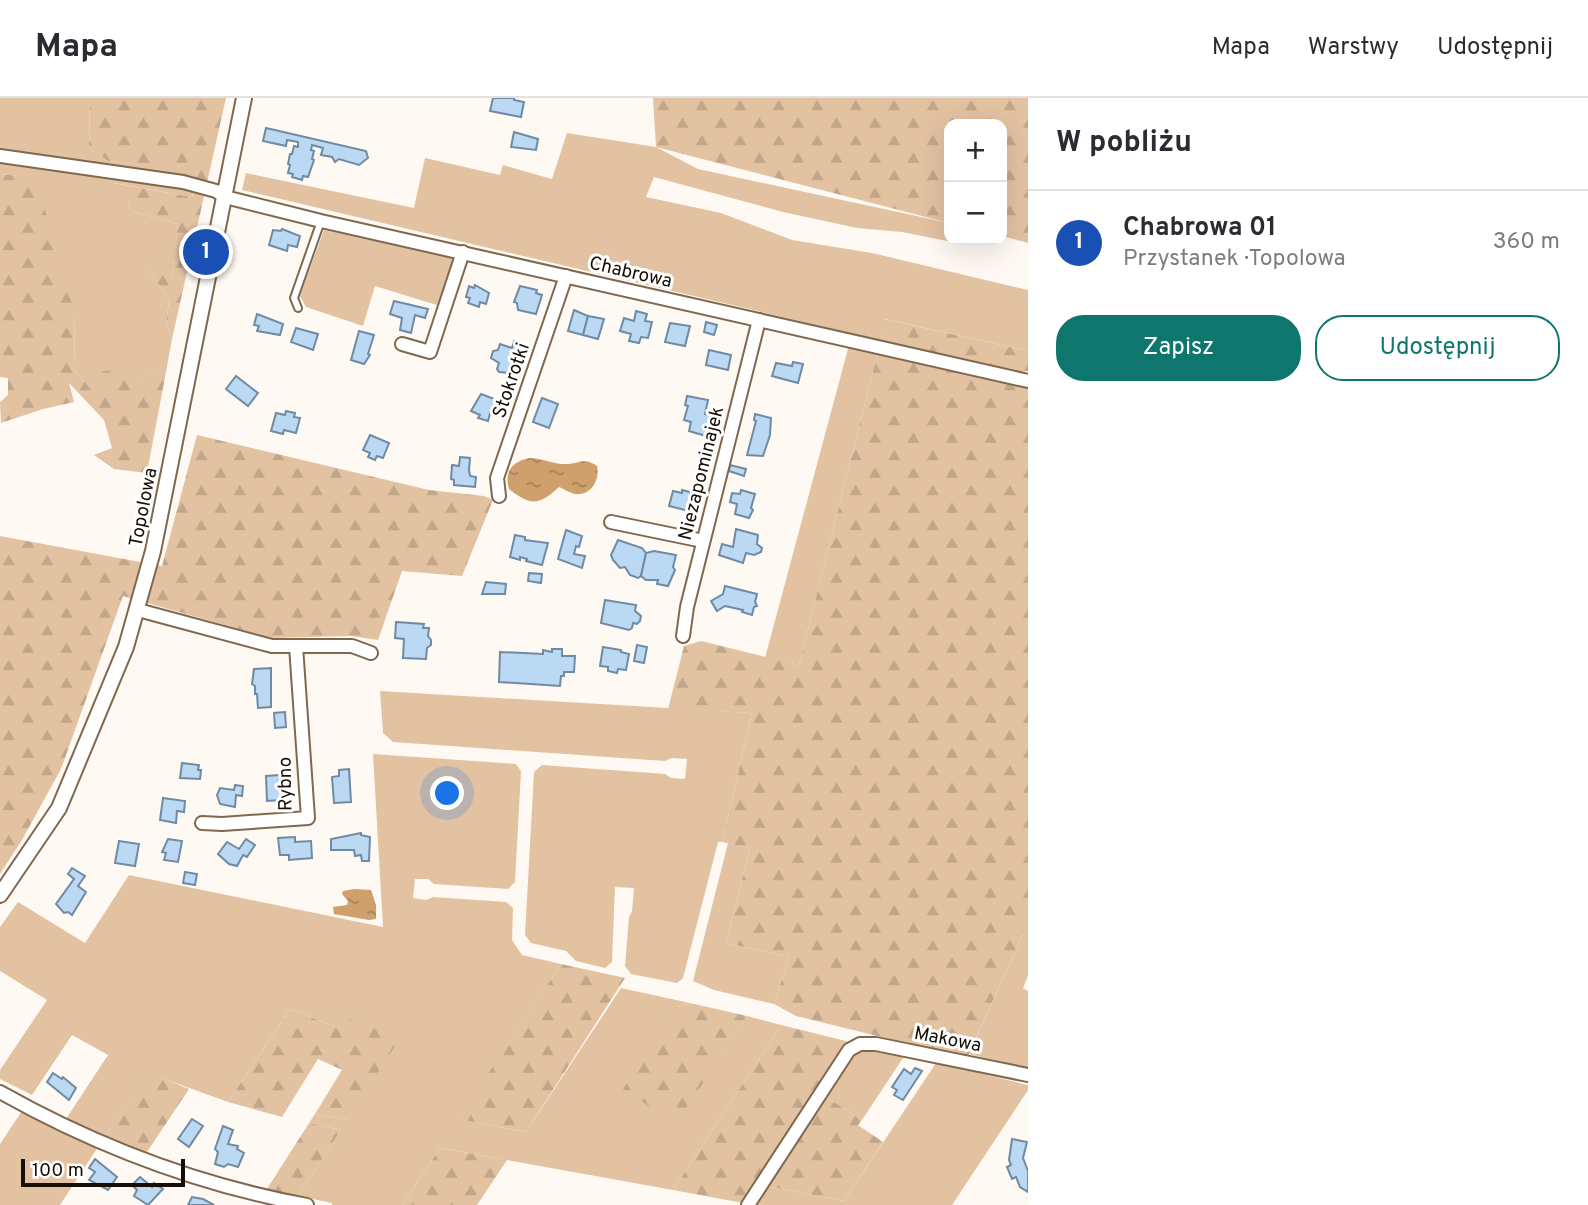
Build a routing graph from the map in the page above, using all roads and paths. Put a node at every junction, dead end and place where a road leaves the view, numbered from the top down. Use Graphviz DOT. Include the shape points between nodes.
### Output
graph roads {
  1 [pos="244,98"];
  2 [pos="0,156"];
  3 [pos="225,197"];
  4 [pos="321,220"];
  5 [pos="463,252"];
  6 [pos="566,276"];
  7 [pos="298,307"];
  8 [pos="759,320"];
  9 [pos="402,344"];
  10 [pos="1028,380"];
  11 [pos="499,496"];
  12 [pos="611,522"];
  13 [pos="703,541"];
  14 [pos="138,610"];
  15 [pos="683,636"];
  16 [pos="296,646"];
  17 [pos="371,653"];
  18 [pos="202,823"];
  19 [pos="0,895"];
  20 [pos="1028,1075"];
  21 [pos="0,1092"];
  22 [pos="307,1205"];
  23 [pos="748,1205"];
  1 -- 3 [label="street, Topolowa"];
  2 -- 3 [label="street, Chabrowa" via="183,183"];
  3 -- 4 [label="street, Chabrowa"];
  3 -- 14 [label="street, Topolowa"];
  4 -- 5 [label="street, Chabrowa"];
  4 -- 7 [label="lane" via="294,298"];
  5 -- 6 [label="street, Chabrowa"];
  5 -- 9 [label="street" via="430,352"];
  6 -- 8 [label="street, Chabrowa"];
  6 -- 11 [label="street, Stokrotki" via="497,478"];
  8 -- 10 [label="street, Chabrowa"];
  8 -- 13 [label="street, Niezapominajek"];
  12 -- 13 [label="street"];
  13 -- 15 [label="street, Niezapominajek"];
  14 -- 16 [label="street" via="272,646"];
  14 -- 19 [label="street, Topolowa" via="59,808"];
  16 -- 17 [label="street" via="352,646"];
  16 -- 18 [label="street, Rybno" via="307,818"];
  20 -- 23 [label="street, Makowa" via="860,1044 849,1050"];
  21 -- 22 [label="street" via="179,1173"];
}
